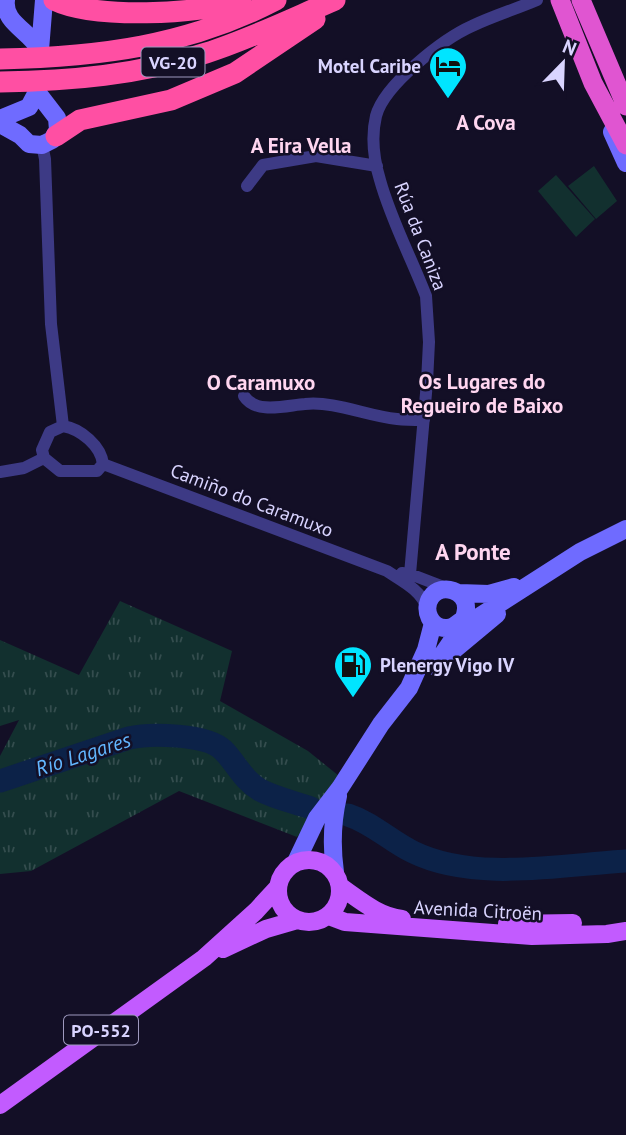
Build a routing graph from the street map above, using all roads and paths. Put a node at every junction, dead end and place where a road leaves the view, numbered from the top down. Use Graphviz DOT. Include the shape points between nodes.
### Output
graph roads {
  1 [pos="6,0"];
  2 [pos="44,0"];
  3 [pos="54,0"];
  4 [pos="241,0"];
  5 [pos="276,0"];
  6 [pos="336,0"];
  7 [pos="537,0"];
  8 [pos="581,0"];
  9 [pos="595,0"];
  10 [pos="563,1"];
  11 [pos="0,59"];
  12 [pos="626,77"];
  13 [pos="0,82"];
  14 [pos="593,83"];
  15 [pos="626,106"];
  16 [pos="27,108"];
  17 [pos="0,119"];
  18 [pos="0,124"];
  19 [pos="626,126"];
  20 [pos="20,135"];
  21 [pos="49,140"];
  22 [pos="626,145"];
  23 [pos="626,163"];
  24 [pos="377,166"];
  25 [pos="247,186"];
  26 [pos="244,396"];
  27 [pos="424,420"];
  28 [pos="63,426"];
  29 [pos="44,458"];
  30 [pos="103,464"];
  31 [pos="0,472"];
  32 [pos="626,528"];
  33 [pos="387,571"];
  34 [pos="410,574"];
  35 [pos="531,583"];
  36 [pos="454,591"];
  37 [pos="430,616"];
  38 [pos="463,620"];
  39 [pos="434,666"];
  40 [pos="409,688"];
  41 [pos="325,819"];
  42 [pos="296,862"];
  43 [pos="338,879"];
  44 [pos="278,887"];
  45 [pos="328,916"];
  46 [pos="297,919"];
  47 [pos="626,919"];
  48 [pos="626,931"];
  49 [pos="204,958"];
  50 [pos="0,1105"];
  1 -- 2 [label="main road" via="9,18 40,50"];
  3 -- 4 [label="highway" via="110,11 169,12"];
  5 -- 11 [label="highway, VG-20" via="204,31 151,46 54,58"];
  6 -- 13 [label="highway, VG-20" via="207,53 152,68 79,79"];
  6 -- 21 [label="highway" via="235,73 171,100 80,120"];
  7 -- 24 [label="street, Rúa da Caniza" via="470,27 395,84 376,114"];
  8 -- 15 [label="highway"];
  9 -- 12 [label="highway"];
  10 -- 14 [label="highway"];
  10 -- 19 [label="highway"];
  14 -- 22 [label="highway"];
  14 -- 23 [label="main road"];
  16 -- 17 [label="main road"];
  16 -- 20 [label="main road" via="18,122"];
  16 -- 21 [label="main road" via="37,92 57,118 59,124"];
  18 -- 20 [label="main road"];
  20 -- 21 [label="main road" via="29,144"];
  21 -- 28 [label="street" via="45,169 51,324"];
  24 -- 25 [label="street" via="316,156 263,165"];
  24 -- 27 [label="street, Rúa da Caniza" via="426,296 429,342"];
  26 -- 27 [label="street" via="264,406 317,404"];
  27 -- 34 [label="street, Rúa da Caniza"];
  28 -- 29 [label="street" via="50,432 42,450"];
  28 -- 30 [label="street" via="83,434 102,454"];
  29 -- 30 [label="street" via="60,471 79,473 97,471"];
  29 -- 31 [label="street"];
  30 -- 33 [label="street, Camiño do Caramuxo"];
  32 -- 35 [label="main road"];
  33 -- 34 [label="street, Camiño do Caramuxo"];
  33 -- 37 [label="street, Camiño do Caramuxo" via="416,591"];
  34 -- 36 [label="street, Camiño do Caramuxo"];
  35 -- 36 [label="main road" via="489,594"];
  35 -- 38 [label="main road" via="477,618"];
  35 -- 39 [label="main road"];
  36 -- 37 [label="main road" via="433,594"];
  36 -- 38 [label="main road" via="465,601"];
  37 -- 38 [label="main road" via="440,628"];
  37 -- 40 [label="main road" via="426,650"];
  38 -- 39 [label="main road"];
  39 -- 40 [label="main road"];
  40 -- 41 [label="main road" via="381,724"];
  41 -- 42 [label="main road"];
  41 -- 43 [label="main road"];
  42 -- 43 [label="main road" via="317,860"];
  42 -- 44 [label="main road" via="283,874"];
  43 -- 45 [label="main road" via="340,898"];
  43 -- 47 [label="main road" via="367,906 391,918 518,924"];
  44 -- 46 [label="main road" via="282,906"];
  44 -- 49 [label="main road"];
  45 -- 46 [label="main road" via="319,921"];
  45 -- 48 [label="main road, Avenida Citroën" via="345,922 532,936"];
  46 -- 49 [label="main road"];
  49 -- 50 [label="main road, PO-552"];
}
